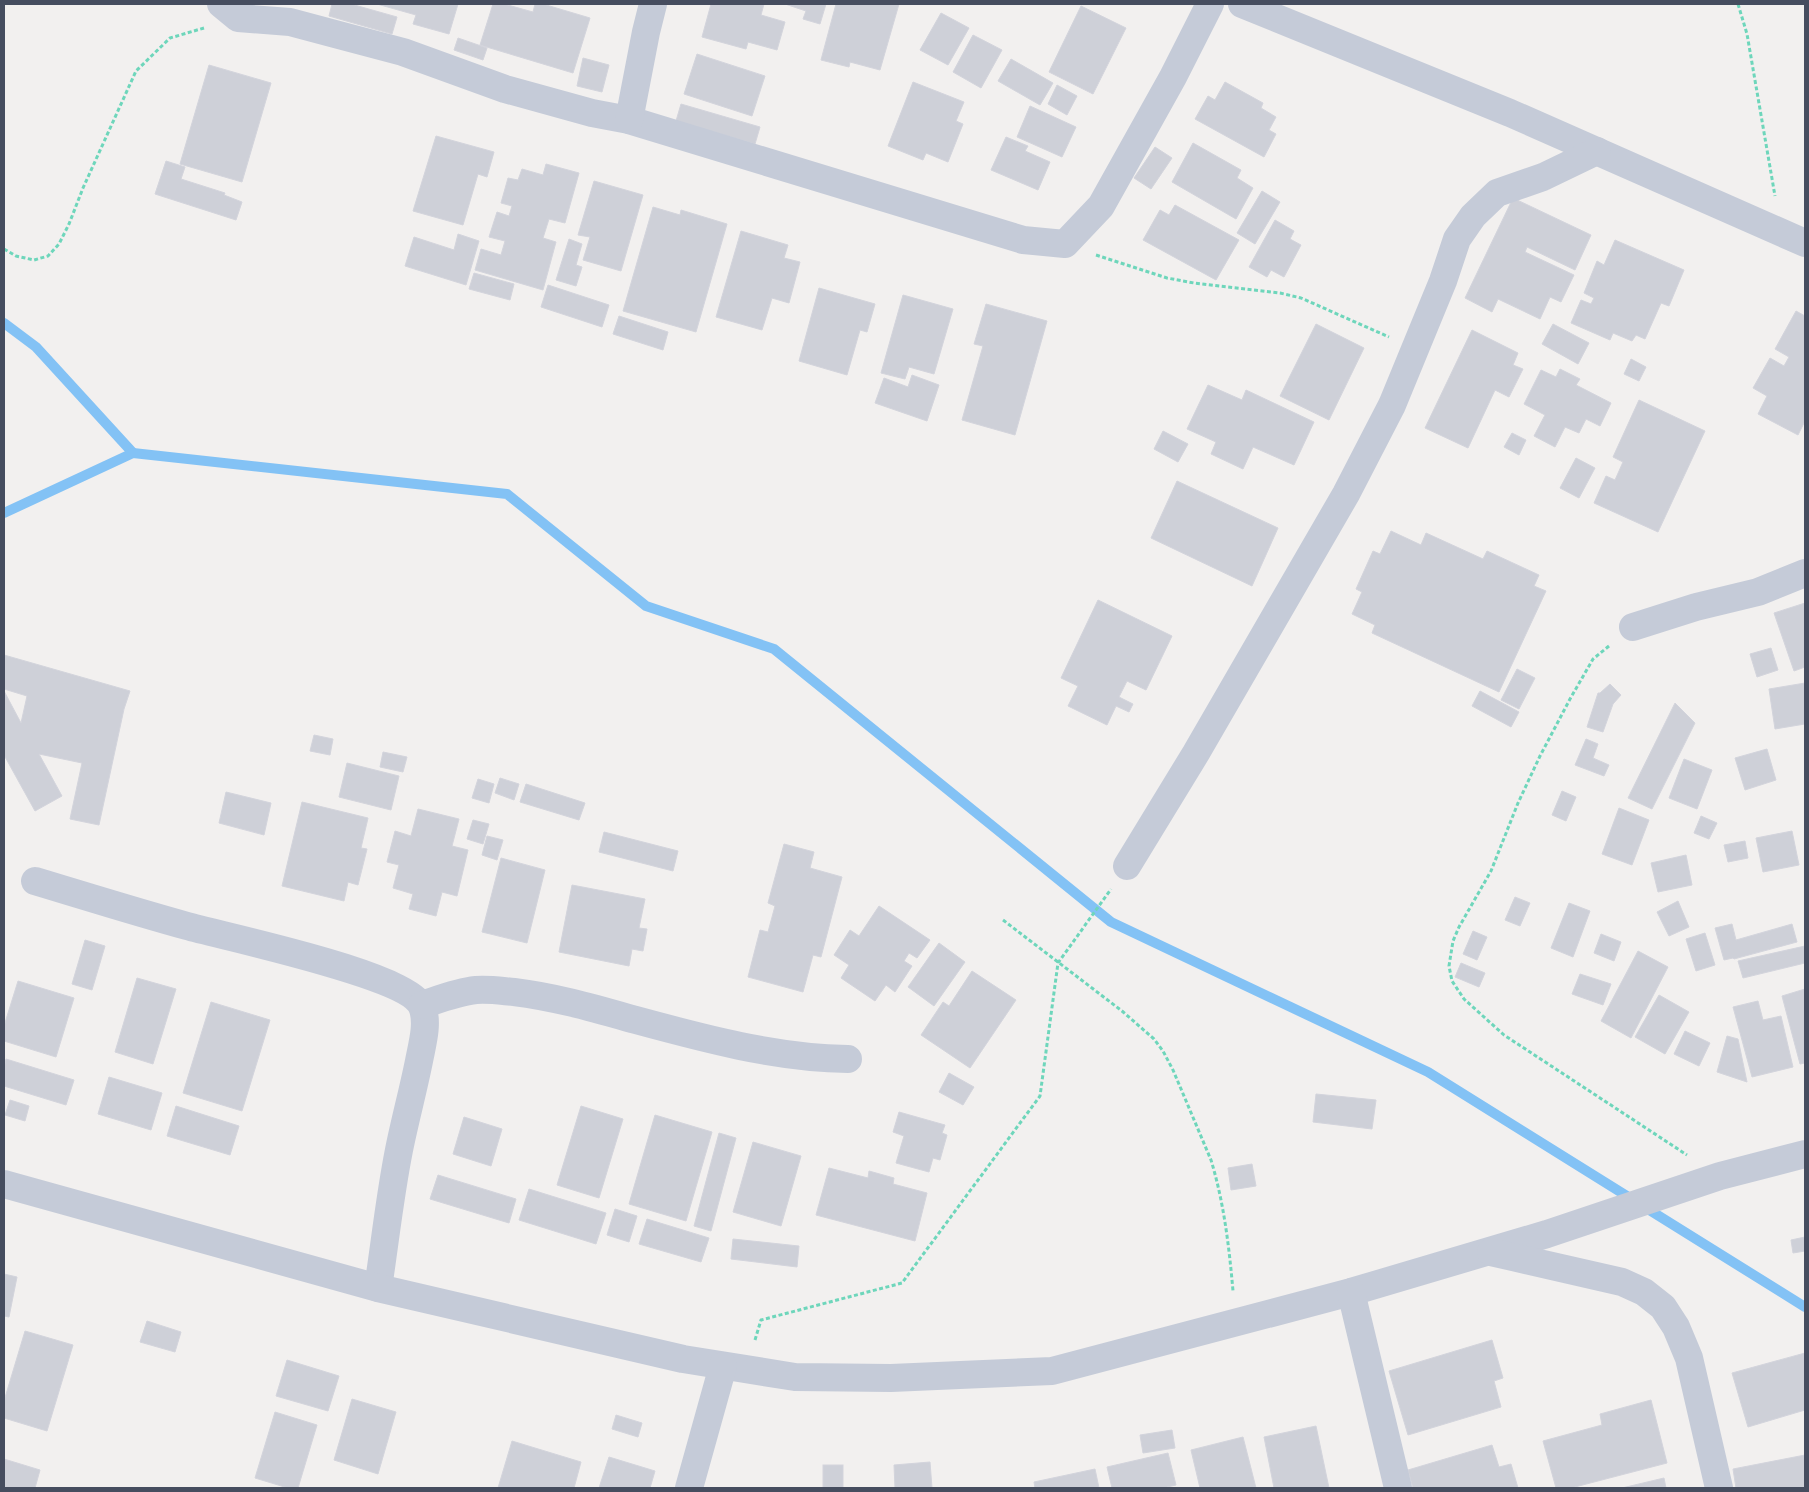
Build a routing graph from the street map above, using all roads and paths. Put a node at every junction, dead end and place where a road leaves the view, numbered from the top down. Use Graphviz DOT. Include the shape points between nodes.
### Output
graph roads {
  1 [pos="653,4"];
  2 [pos="1210,4"];
  3 [pos="1242,4"];
  4 [pos="1738,4"];
  5 [pos="230,11"];
  6 [pos="292,13"];
  7 [pos="629,120"];
  8 [pos="1597,150"];
  9 [pos="1780,231"];
  10 [pos="1805,243"];
  11 [pos="1065,244"];
  12 [pos="4,249"];
  13 [pos="1415,349"];
  14 [pos="1805,573"];
  15 [pos="1633,627"];
  16 [pos="1127,866"];
  17 [pos="35,881"];
  18 [pos="1004,920"];
  19 [pos="1058,964"];
  20 [pos="422,1005"];
  21 [pos="848,1059"];
  22 [pos="1805,1154"];
  23 [pos="1720,1176"];
  24 [pos="4,1184"];
  25 [pos="1488,1252"];
  26 [pos="378,1288"];
  27 [pos="1351,1292"];
  28 [pos="1236,1322"];
  29 [pos="734,1368"];
  30 [pos="688,1488"];
  31 [pos="1398,1488"];
  32 [pos="1719,1488"];
  1 -- 7 [label="street"];
  2 -- 11 [label="street" via="1101,206"];
  3 -- 8 [label="street"];
  4 -- 9 [label="path" via="1747,34"];
  5 -- 6 [label="street"];
  5 -- 12 [label="path" via="170,38 136,71 69,224 59,244 48,256 34,260"];
  6 -- 7 [label="street" via="505,89"];
  7 -- 11 [label="street" via="1023,240"];
  8 -- 9 [label="street"];
  8 -- 13 [label="street" via="1543,177 1497,193 1473,216 1457,239 1444,281"];
  9 -- 10 [label="street"];
  11 -- 13 [label="path" via="1167,278 1301,298"];
  13 -- 16 [label="street" via="1392,405 1346,494"];
  14 -- 15 [label="street" via="1758,592"];
  15 -- 23 [label="path" via="1593,659 1570,699 1518,803 1491,871 1459,927 1449,966 1452,982 1464,999 1504,1035"];
  16 -- 19 [label="path"];
  17 -- 20 [label="street" via="351,970 383,981"];
  18 -- 19 [label="path"];
  19 -- 28 [label="path" via="1143,1028 1163,1051 1217,1178 1227,1231"];
  19 -- 29 [label="path" via="1040,1096 902,1283 761,1320"];
  20 -- 21 [label="street" via="478,990 529,994 573,1002 700,1037 775,1052"];
  20 -- 26 [label="street" via="425,1031 399,1151"];
  22 -- 23 [label="street"];
  23 -- 25 [label="street"];
  24 -- 26 [label="street"];
  25 -- 27 [label="street"];
  25 -- 32 [label="street" via="1622,1282 1644,1292 1663,1307 1689,1358"];
  26 -- 29 [label="street"];
  27 -- 28 [label="street"];
  27 -- 31 [label="street"];
  28 -- 29 [label="street" via="1052,1371 891,1378 795,1377"];
  29 -- 30 [label="street"];
}
